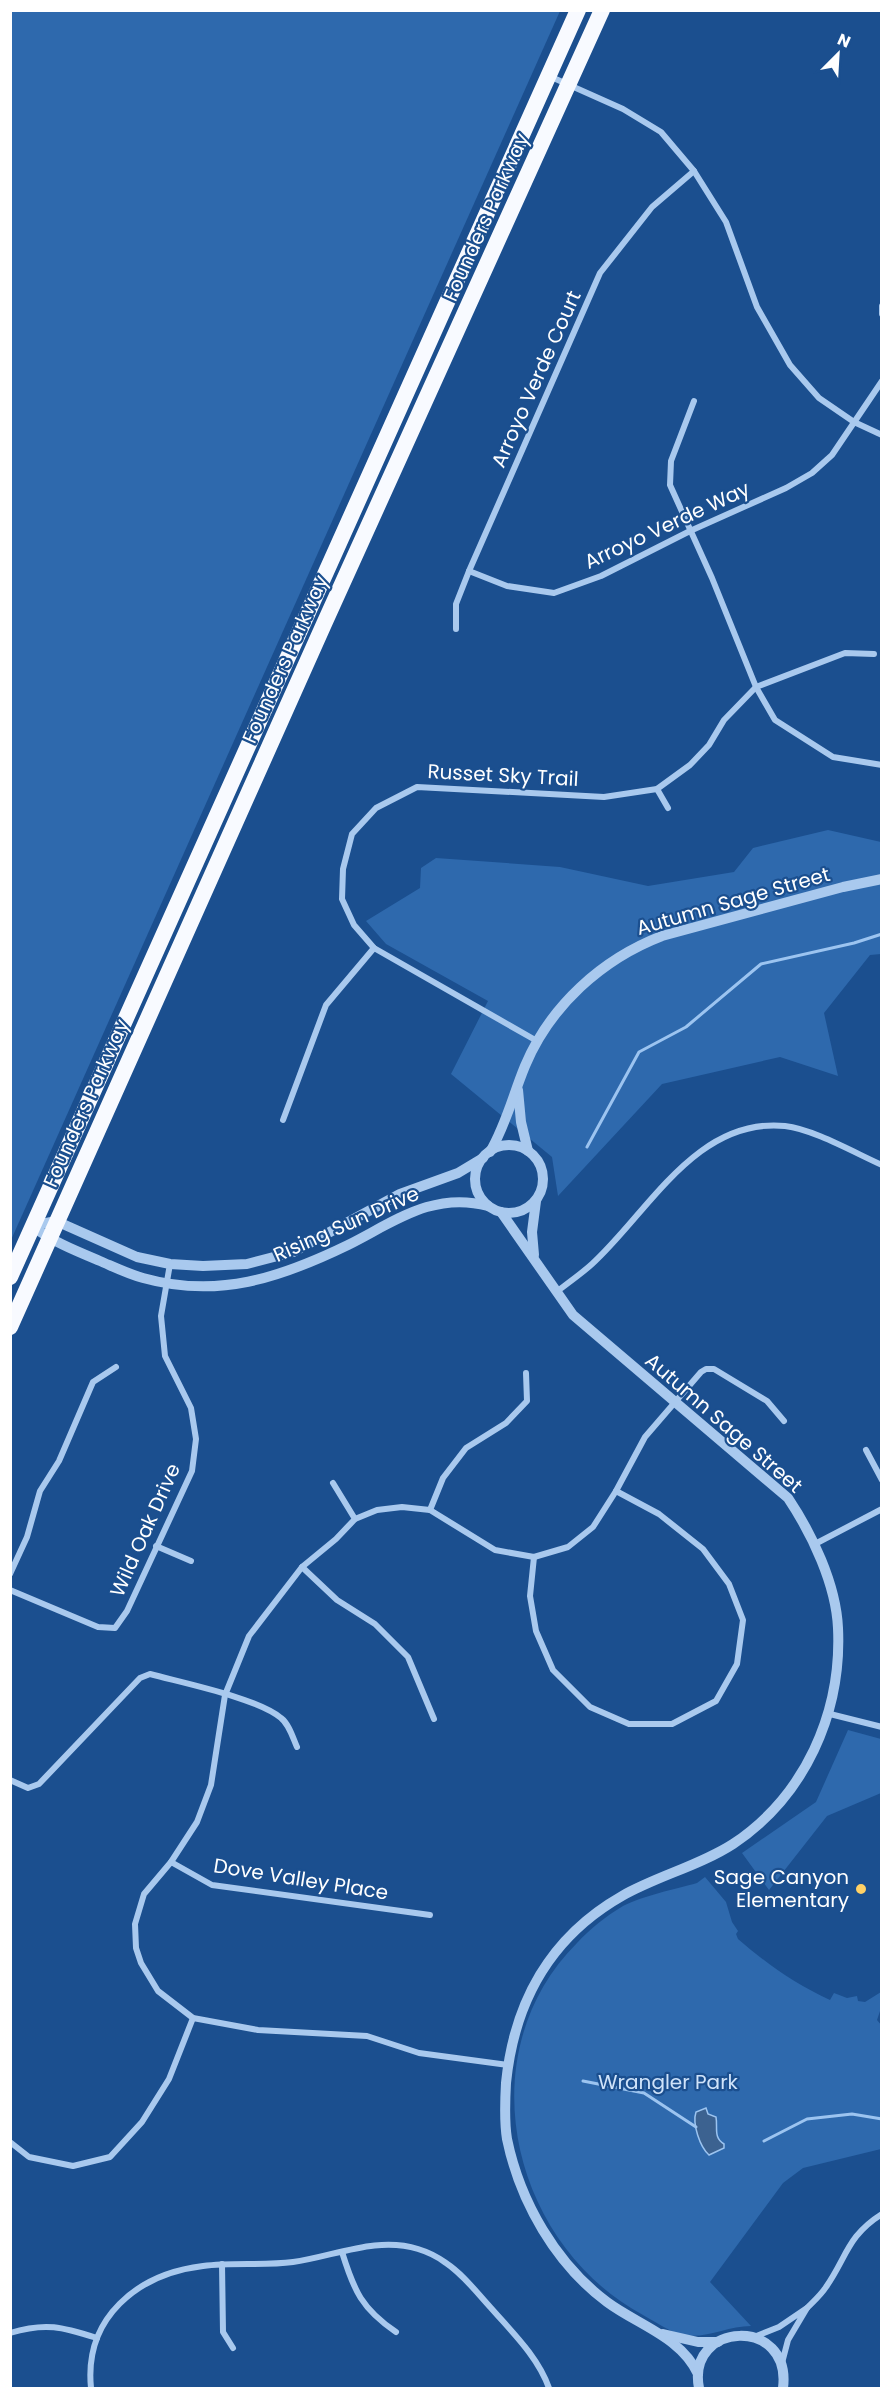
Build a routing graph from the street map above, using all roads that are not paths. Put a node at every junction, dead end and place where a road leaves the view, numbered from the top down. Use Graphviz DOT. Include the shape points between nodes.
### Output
graph roads {
  1 [pos="578,10"];
  2 [pos="602,10"];
  3 [pos="549,76"];
  4 [pos="569,85"];
  5 [pos="694,171"];
  6 [pos="882,306"];
  7 [pos="882,314"];
  8 [pos="882,381"];
  9 [pos="694,401"];
  10 [pos="854,422"];
  11 [pos="882,435"];
  12 [pos="690,531"];
  13 [pos="469,571"];
  14 [pos="456,629"];
  15 [pos="874,654"];
  16 [pos="756,687"];
  17 [pos="882,765"];
  18 [pos="657,789"];
  19 [pos="668,808"];
  20 [pos="882,879"];
  21 [pos="374,948"];
  22 [pos="537,1041"];
  23 [pos="517,1086"];
  24 [pos="284,1120"];
  25 [pos="528,1151"];
  26 [pos="486,1155"];
  27 [pos="882,1165"];
  28 [pos="536,1201"];
  29 [pos="488,1206"];
  30 [pos="501,1212"];
  31 [pos="56,1221"];
  32 [pos="32,1226"];
  33 [pos="48,1239"];
  34 [pos="534,1258"];
  35 [pos="170,1264"];
  36 [pos="10,1277"];
  37 [pos="165,1283"];
  38 [pos="556,1292"];
  39 [pos="10,1327"];
  40 [pos="116,1367"];
  41 [pos="526,1373"];
  42 [pos="676,1402"];
  43 [pos="784,1421"];
  44 [pos="866,1450"];
  45 [pos="882,1480"];
  46 [pos="333,1483"];
  47 [pos="616,1491"];
  48 [pos="882,1509"];
  49 [pos="430,1510"];
  50 [pos="355,1519"];
  51 [pos="815,1544"];
  52 [pos="156,1546"];
  53 [pos="534,1557"];
  54 [pos="191,1562"];
  55 [pos="302,1567"];
  56 [pos="10,1574"];
  57 [pos="10,1590"];
  58 [pos="225,1695"];
  59 [pos="830,1714"];
  60 [pos="434,1719"];
  61 [pos="882,1727"];
  62 [pos="297,1747"];
  63 [pos="10,1780"];
  64 [pos="171,1862"];
  65 [pos="430,1916"];
  66 [pos="193,2018"];
  67 [pos="508,2066"];
  68 [pos="10,2142"];
  69 [pos="882,2214"];
  70 [pos="342,2252"];
  71 [pos="222,2264"];
  72 [pos="807,2308"];
  73 [pos="396,2332"];
  74 [pos="10,2333"];
  75 [pos="660,2333"];
  76 [pos="754,2337"];
  77 [pos="97,2338"];
  78 [pos="718,2342"];
  79 [pos="233,2348"];
  80 [pos="782,2364"];
  81 [pos="698,2383"];
  82 [pos="784,2383"];
  83 [pos="91,2388"];
  84 [pos="549,2388"];
  85 [pos="791,2388"];
  1 -- 3 [label="highway, Founders Parkway"];
  2 -- 4 [label="highway, Founders Parkway"];
  3 -- 4 [label="street"];
  3 -- 32 [label="highway, Founders Parkway"];
  4 -- 5 [label="street" via="623,109 661,132"];
  4 -- 31 [label="highway, Founders Parkway"];
  5 -- 10 [label="street" via="726,222 757,307 790,365 819,398"];
  5 -- 13 [label="street, Arroyo Verde Court" via="652,207 600,273"];
  6 -- 7 [label="street"];
  8 -- 10 [label="street, Arroyo Verde Way"];
  9 -- 12 [label="street" via="677,442 670,485"];
  10 -- 11 [label="street"];
  10 -- 12 [label="street, Arroyo Verde Way" via="832,454 812,473"];
  12 -- 13 [label="street, Arroyo Verde Way" via="601,576 554,593 507,586"];
  12 -- 16 [label="street"];
  13 -- 14 [label="street, Arroyo Verde Court" via="456,604"];
  15 -- 16 [label="street" via="845,652"];
  16 -- 17 [label="street" via="775,720 833,757"];
  16 -- 18 [label="street, Russet Sky Trail" via="724,720 710,745"];
  18 -- 19 [label="street"];
  18 -- 21 [label="street, Russet Sky Trail" via="604,797 417,786 376,808 352,834 343,869 342,899 354,925"];
  20 -- 22 [label="street, Autumn Sage Street" via="641,944 592,977 568,1000"];
  21 -- 22 [label="street, Russet Sky Trail"];
  21 -- 24 [label="street" via="326,1005"];
  22 -- 23 [label="street, Autumn Sage Street"];
  23 -- 25 [label="street"];
  23 -- 26 [label="street, Autumn Sage Street" via="501,1133"];
  25 -- 26 [label="street" via="509,1145"];
  25 -- 28 [label="street" via="537,1159 544,1180"];
  26 -- 29 [label="street" via="478,1166 476,1183"];
  26 -- 35 [label="street, Rising Sun Drive" via="472,1167 400,1194 293,1252 247,1264"];
  27 -- 38 [label="street" via="818,1136 785,1126 750,1128 718,1140 688,1159 592,1264"];
  28 -- 30 [label="street" via="520,1212"];
  28 -- 34 [label="street"];
  29 -- 30 [label="street"];
  29 -- 37 [label="street, Rising Sun Drive" via="461,1201 435,1204 406,1214 292,1271 236,1285 185,1287"];
  30 -- 34 [label="street, Autumn Sage Street"];
  31 -- 32 [label="street"];
  31 -- 33 [label="highway, Founders Parkway"];
  31 -- 35 [label="street, Rising Sun Drive" via="137,1257"];
  32 -- 33 [label="street, Rising Sun Drive"];
  32 -- 36 [label="highway, Founders Parkway"];
  33 -- 37 [label="street, Rising Sun Drive" via="141,1278"];
  33 -- 39 [label="highway, Founders Parkway"];
  34 -- 38 [label="street, Autumn Sage Street"];
  35 -- 37 [label="street, Wild Oak Drive"];
  37 -- 52 [label="street, Wild Oak Drive" via="161,1316 165,1356 191,1408 196,1439 192,1471"];
  38 -- 42 [label="street, Autumn Sage Street" via="581,1322"];
  40 -- 56 [label="street" via="93,1382 59,1461 40,1491 27,1537"];
  41 -- 49 [label="street" via="527,1401 506,1423 466,1448 443,1478"];
  42 -- 43 [label="street" via="701,1372 714,1369 767,1401"];
  42 -- 47 [label="street" via="645,1437"];
  42 -- 51 [label="street, Autumn Sage Street" via="788,1498"];
  44 -- 45 [label="street"];
  46 -- 50 [label="street"];
  47 -- 53 [label="street" via="593,1527 568,1547"];
  47 -- 53 [label="street" via="659,1514 703,1549 729,1584 743,1620 737,1664 717,1701 672,1724 629,1724 590,1707 553,1670 536,1631 530,1596"];
  48 -- 51 [label="street"];
  49 -- 50 [label="street" via="402,1507 377,1510"];
  49 -- 53 [label="street" via="495,1550"];
  50 -- 55 [label="street"];
  51 -- 59 [label="street, Autumn Sage Street" via="838,1626"];
  52 -- 54 [label="street"];
  52 -- 57 [label="street, Wild Oak Drive" via="127,1611 115,1628 98,1627"];
  55 -- 58 [label="street" via="249,1636"];
  55 -- 60 [label="street" via="337,1600 375,1624 408,1657"];
  58 -- 62 [label="street" via="284,1719"];
  58 -- 63 [label="street" via="150,1674 140,1678 39,1784 28,1788"];
  58 -- 64 [label="street" via="211,1785 196,1822"];
  59 -- 61 [label="street"];
  59 -- 67 [label="street, Autumn Sage Street" via="804,1770 772,1811 735,1842 621,1896 571,1935 529,1994 517,2021"];
  64 -- 65 [label="street, Dove Valley Place" via="212,1885"];
  64 -- 66 [label="street" via="144,1894 135,1924 136,1948 158,1991"];
  66 -- 67 [label="street" via="258,2030 367,2036 420,2053"];
  66 -- 68 [label="street" via="169,2079 142,2122 110,2157 73,2166 29,2157"];
  67 -- 75 [label="street, Autumn Sage Street" via="507,2138 519,2178 556,2252 608,2303"];
  69 -- 72 [label="street" via="855,2235 826,2287"];
  70 -- 71 [label="street" via="287,2263"];
  70 -- 73 [label="street" via="367,2309"];
  70 -- 84 [label="street" via="394,2244 419,2250 448,2264 516,2336 536,2361"];
  71 -- 77 [label="street" via="180,2270 139,2287 122,2300"];
  71 -- 79 [label="street" via="223,2332"];
  72 -- 76 [label="street" via="779,2327"];
  72 -- 80 [label="street" via="788,2340"];
  74 -- 77 [label="street" via="33,2326 64,2327"];
  75 -- 78 [label="street, Autumn Sage Street" via="698,2342"];
  75 -- 81 [label="street, Autumn Sage Street" via="687,2357"];
  76 -- 78 [label="street, Autumn Sage Street" via="735,2336"];
  76 -- 80 [label="street" via="771,2347"];
  77 -- 83 [label="street" via="91,2356"];
  78 -- 81 [label="street" via="704,2356"];
  80 -- 82 [label="street"];
  82 -- 85 [label="street"];
}
